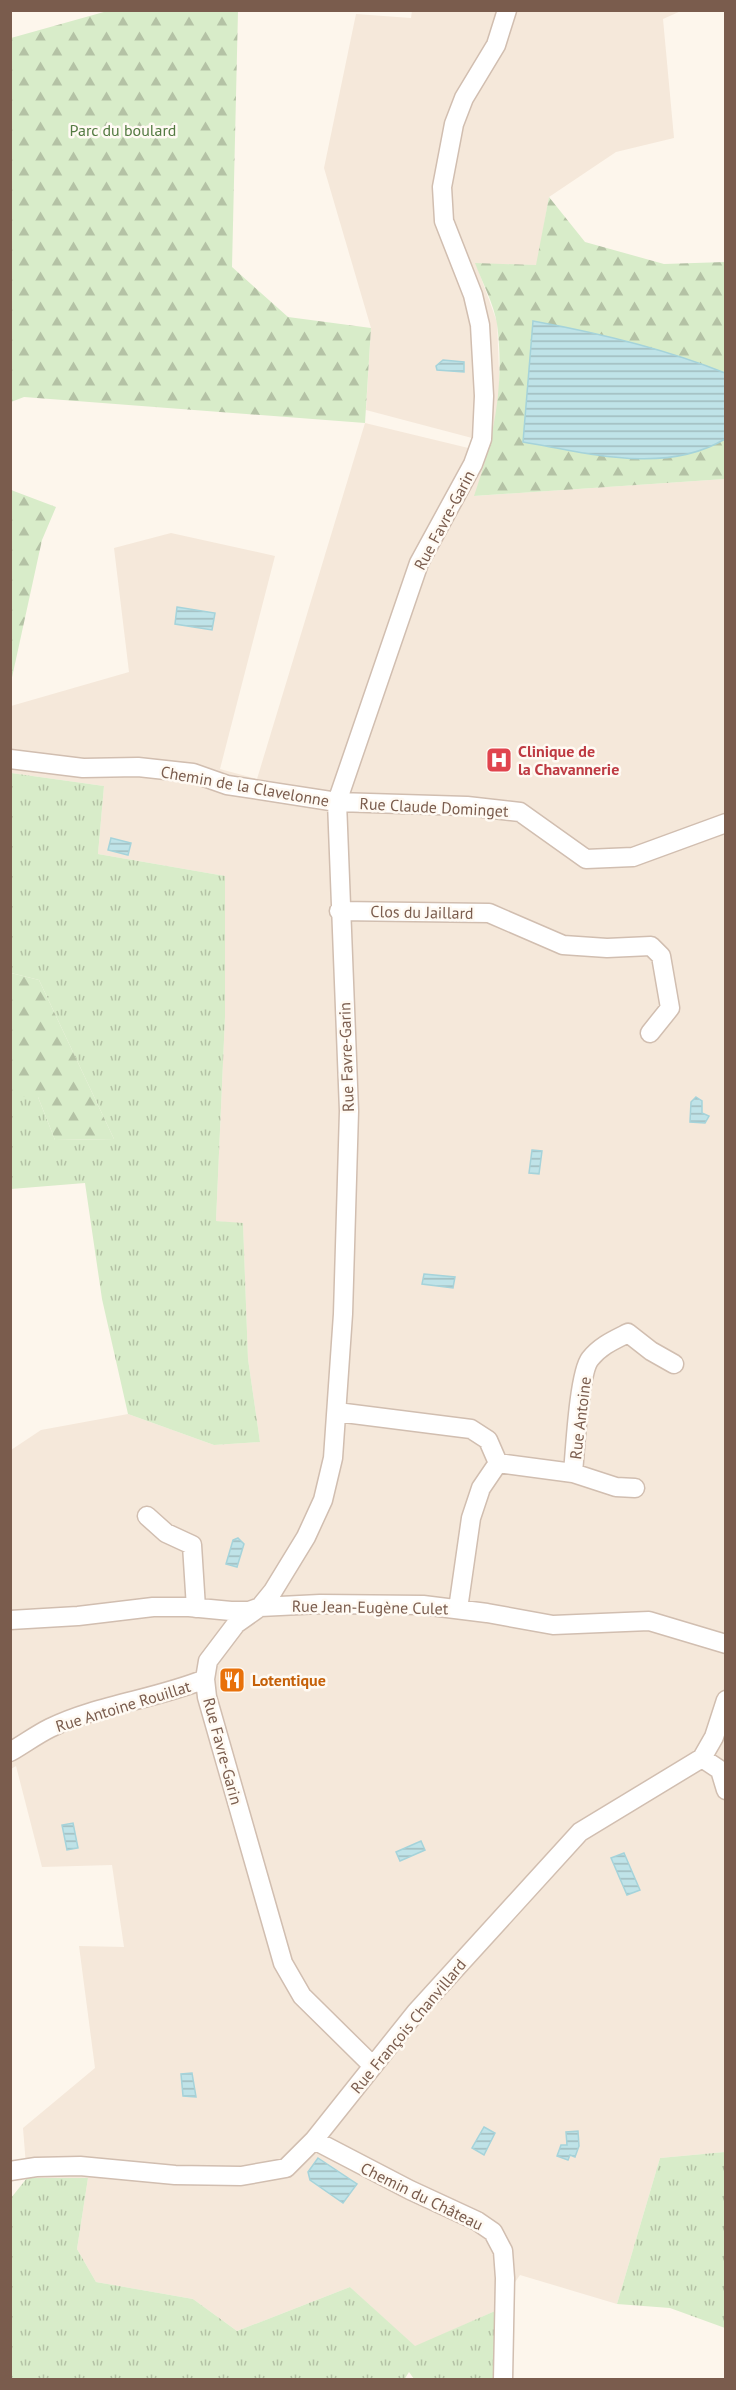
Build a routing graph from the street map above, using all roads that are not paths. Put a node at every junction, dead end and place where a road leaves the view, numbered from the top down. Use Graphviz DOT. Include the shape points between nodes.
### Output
graph roads {
  1 [pos="507,10"];
  2 [pos="10,759"];
  3 [pos="337,802"];
  4 [pos="726,823"];
  5 [pos="339,911"];
  6 [pos="650,1033"];
  7 [pos="674,1364"];
  8 [pos="337,1412"];
  9 [pos="498,1463"];
  10 [pos="573,1473"];
  11 [pos="635,1488"];
  12 [pos="147,1516"];
  13 [pos="260,1607"];
  14 [pos="196,1608"];
  15 [pos="458,1609"];
  16 [pos="10,1620"];
  17 [pos="726,1644"];
  18 [pos="205,1679"];
  19 [pos="726,1700"];
  20 [pos="10,1752"];
  21 [pos="702,1758"];
  22 [pos="726,1790"];
  23 [pos="373,2066"];
  24 [pos="314,2140"];
  25 [pos="13,2174"];
  26 [pos="503,2379"];
  1 -- 3 [label="street, Rue Favre-Garin" via="496,45 464,98 454,124 442,187 444,221 473,295 480,325 482,439 473,464 419,563"];
  2 -- 3 [label="street, Chemin de la Clavelonne" via="83,768 138,767 193,773 227,785"];
  3 -- 4 [label="street, Rue Claude Dominget" via="467,806 520,812 586,860 633,857"];
  3 -- 5 [label="street, Rue Favre-Garin"];
  5 -- 6 [label="street, Clos du Jaillard" via="489,913 563,945 651,946 661,956 670,1008"];
  5 -- 8 [label="street, Rue Favre-Garin" via="349,1111"];
  7 -- 10 [label="street, Rue Antoine" via="651,1352 628,1332 602,1346 588,1361"];
  8 -- 9 [label="street" via="471,1429 488,1440"];
  8 -- 13 [label="street, Rue Favre-Garin" via="333,1458 323,1500 306,1537"];
  9 -- 10 [label="street"];
  9 -- 15 [label="street" via="481,1488 471,1518"];
  10 -- 11 [label="street" via="616,1487"];
  12 -- 14 [label="street" via="166,1533 192,1545"];
  13 -- 14 [label="street, Rue Jean-Eugène Culet" via="249,1611"];
  13 -- 15 [label="street, Rue Jean-Eugène Culet" via="389,1605"];
  13 -- 18 [label="street, Rue Favre-Garin" via="236,1624 208,1661"];
  14 -- 16 [label="street, Rue Jean-Eugène Culet" via="153,1607"];
  15 -- 17 [label="street, Rue Jean-Eugène Culet" via="552,1625 649,1622"];
  18 -- 20 [label="street, Rue Antoine Rouillat" via="51,1727"];
  18 -- 23 [label="street, Rue Favre-Garin" via="209,1706 283,1963 308,2002"];
  19 -- 21 [label="street" via="714,1737"];
  21 -- 22 [label="street" via="720,1770"];
  21 -- 23 [label="street, Rue François Chanvillard" via="580,1832 416,2012"];
  23 -- 24 [label="street, Rue François Chanvillard"];
  24 -- 25 [label="street, Rue François Chanvillard" via="286,2168 241,2176 175,2175 80,2166 36,2167"];
  24 -- 26 [label="street, Chemin du Château" via="493,2232 503,2251 505,2278"];
}
